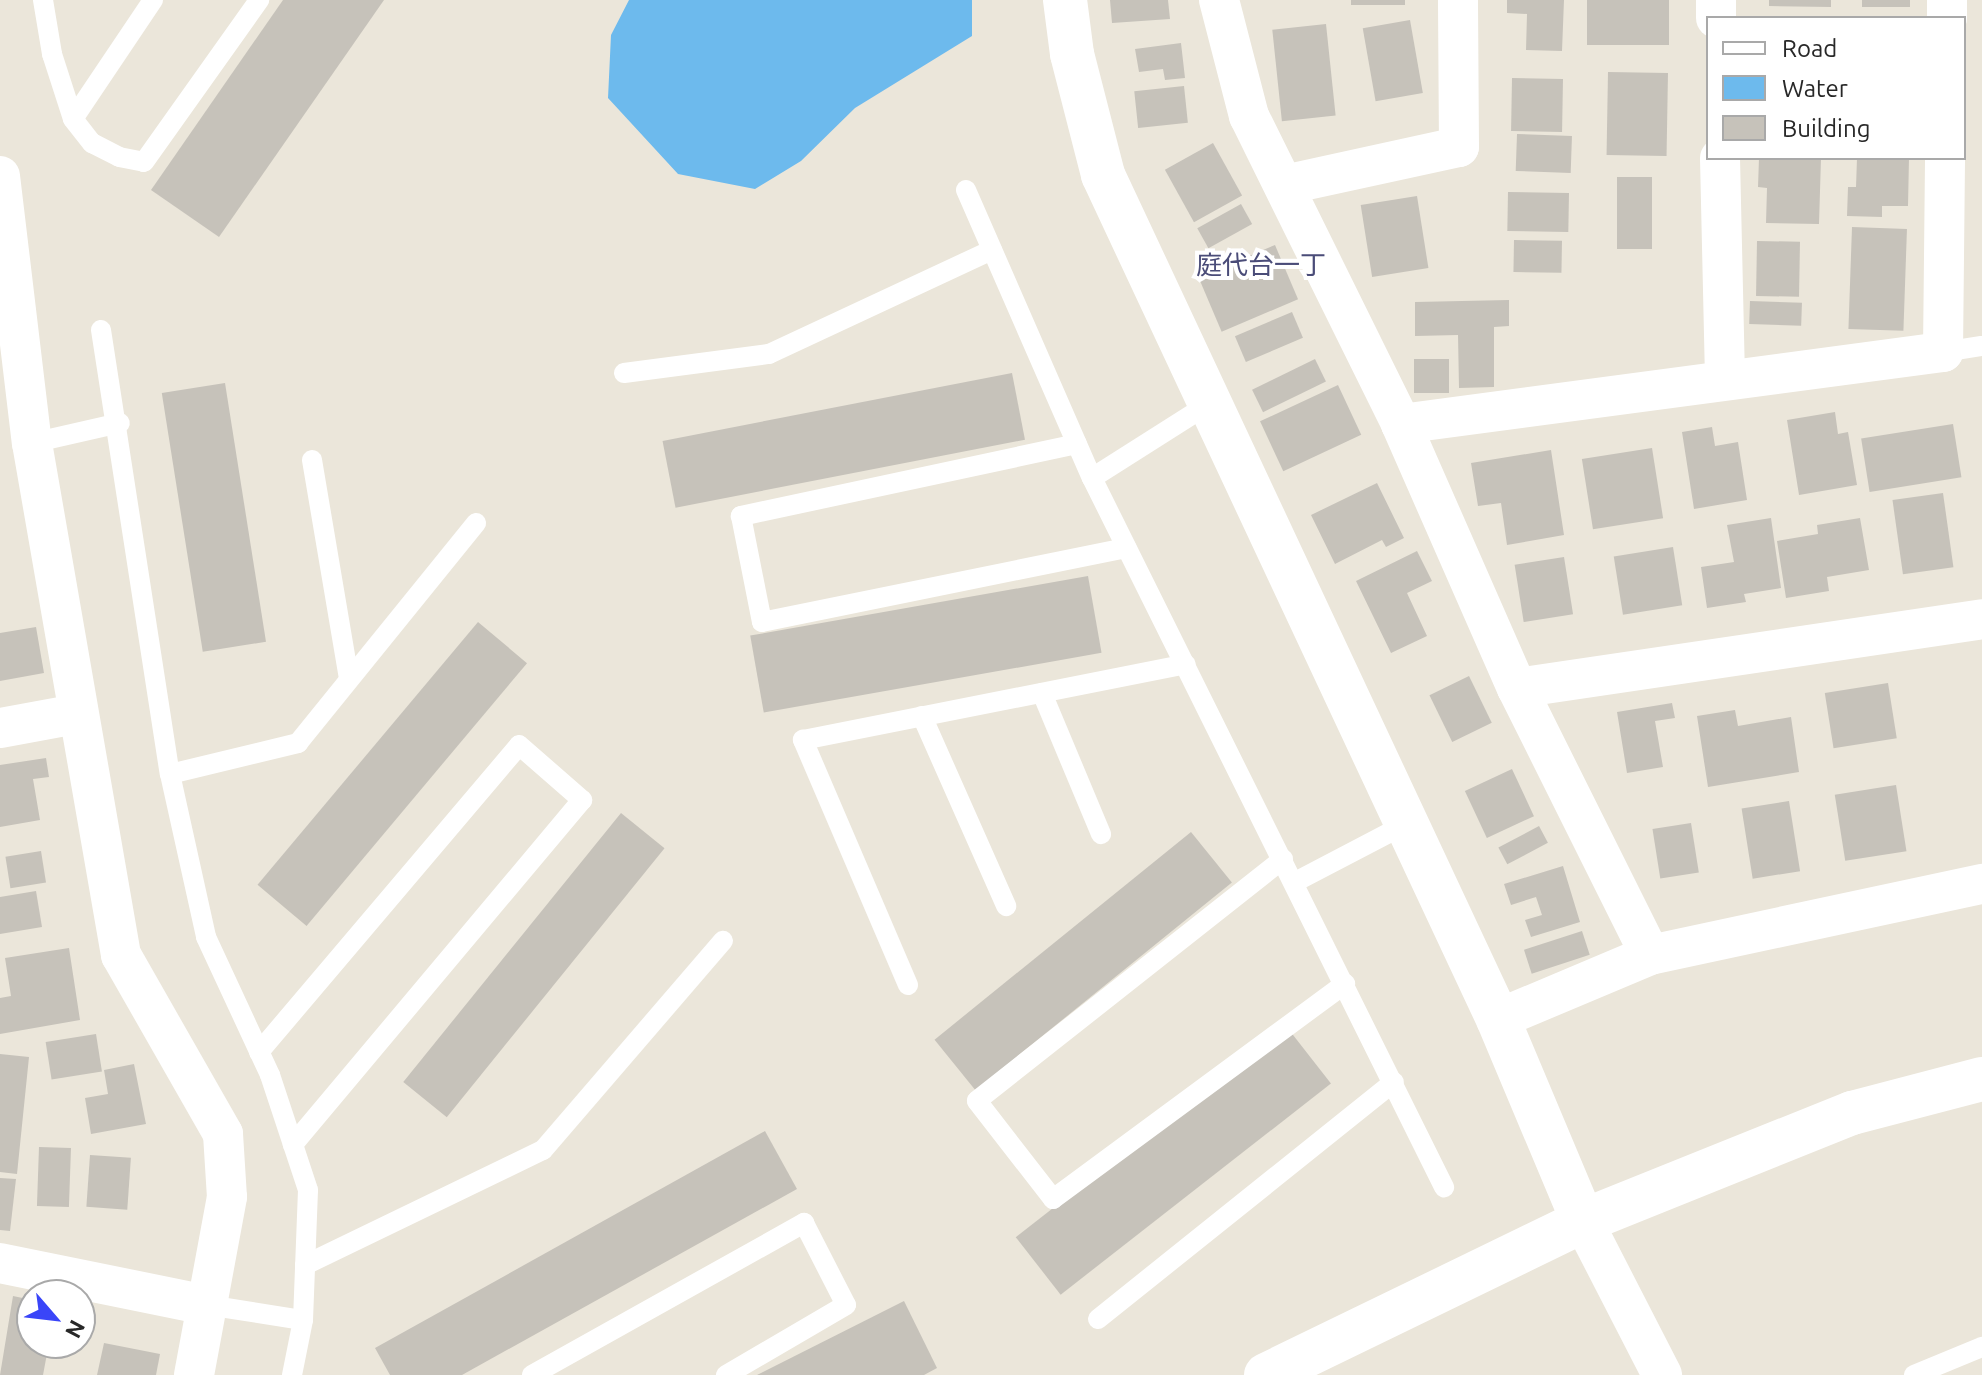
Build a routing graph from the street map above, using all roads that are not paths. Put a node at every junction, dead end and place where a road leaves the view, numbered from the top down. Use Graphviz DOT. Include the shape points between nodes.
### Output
graph roads {
  1 [pos="43,0"];
  2 [pos="153,0"];
  3 [pos="259,0"];
  4 [pos="1065,0"];
  5 [pos="1219,0"];
  6 [pos="1458,0"];
  7 [pos="73,119"];
  8 [pos="1720,160"];
  9 [pos="1945,160"];
  10 [pos="1,182"];
  11 [pos="1284,185"];
  12 [pos="966,190"];
  13 [pos="992,250"];
  14 [pos="101,330"];
  15 [pos="1982,346"];
  16 [pos="1943,352"];
  17 [pos="624,373"];
  18 [pos="1725,378"];
  19 [pos="1210,403"];
  20 [pos="120,423"];
  21 [pos="1401,424"];
  22 [pos="1077,444"];
  23 [pos="16,446"];
  24 [pos="312,460"];
  25 [pos="1092,478"];
  26 [pos="476,523"];
  27 [pos="1127,548"];
  28 [pos="1982,619"];
  29 [pos="1186,664"];
  30 [pos="349,679"];
  31 [pos="1517,688"];
  32 [pos="1042,693"];
  33 [pos="76,714"];
  34 [pos="922,716"];
  35 [pos="0,728"];
  36 [pos="170,774"];
  37 [pos="1406,824"];
  38 [pos="1101,834"];
  39 [pos="1283,859"];
  40 [pos="1295,882"];
  41 [pos="1982,884"];
  42 [pos="1006,906"];
  43 [pos="723,941"];
  44 [pos="1650,955"];
  45 [pos="1345,984"];
  46 [pos="908,985"];
  47 [pos="1498,1019"];
  48 [pos="259,1052"];
  49 [pos="1982,1079"];
  50 [pos="1394,1082"];
  51 [pos="293,1145"];
  52 [pos="1444,1187"];
  53 [pos="1583,1221"];
  54 [pos="0,1263"];
  55 [pos="305,1265"];
  56 [pos="207,1305"];
  57 [pos="1098,1319"];
  58 [pos="303,1320"];
  59 [pos="1982,1347"];
  60 [pos="194,1375"];
  61 [pos="292,1375"];
  62 [pos="532,1375"];
  63 [pos="726,1375"];
  64 [pos="1266,1375"];
  65 [pos="1662,1375"];
  66 [pos="1914,1375"];
  1 -- 7 [label="lane" via="52,54"];
  2 -- 7 [label="lane"];
  3 -- 7 [label="lane" via="144,162 92,143"];
  4 -- 19 [label="street" via="1072,54 1103,175"];
  5 -- 11 [label="street" via="1249,116"];
  6 -- 11 [label="street" via="1459,147"];
  8 -- 18 [label="street"];
  9 -- 16 [label="street"];
  10 -- 23 [label="street"];
  11 -- 21 [label="street"];
  12 -- 13 [label="lane"];
  13 -- 17 [label="lane" via="769,354"];
  13 -- 22 [label="lane"];
  14 -- 20 [label="lane"];
  15 -- 16 [label="lane"];
  16 -- 18 [label="street"];
  18 -- 21 [label="street"];
  19 -- 25 [label="lane"];
  19 -- 37 [label="street"];
  20 -- 23 [label="lane"];
  20 -- 36 [label="lane"];
  21 -- 31 [label="street"];
  22 -- 25 [label="lane"];
  22 -- 27 [label="lane" via="741,516 762,622"];
  23 -- 33 [label="street"];
  24 -- 30 [label="lane"];
  25 -- 27 [label="lane"];
  26 -- 30 [label="lane"];
  27 -- 29 [label="lane"];
  28 -- 31 [label="street"];
  29 -- 32 [label="lane"];
  29 -- 39 [label="lane"];
  30 -- 36 [label="lane" via="298,743"];
  31 -- 44 [label="street"];
  32 -- 34 [label="lane"];
  32 -- 38 [label="lane"];
  33 -- 35 [label="street"];
  33 -- 56 [label="street" via="121,955 223,1134 227,1197"];
  34 -- 42 [label="lane"];
  34 -- 46 [label="lane" via="803,740"];
  36 -- 48 [label="lane" via="206,937"];
  37 -- 40 [label="lane"];
  37 -- 47 [label="street"];
  39 -- 40 [label="lane"];
  39 -- 45 [label="lane" via="977,1101 1053,1199"];
  40 -- 45 [label="lane"];
  41 -- 44 [label="street"];
  43 -- 55 [label="lane" via="543,1150"];
  44 -- 47 [label="street"];
  45 -- 50 [label="lane"];
  47 -- 53 [label="street"];
  48 -- 51 [label="lane"];
  48 -- 51 [label="lane" via="519,745 582,800"];
  49 -- 53 [label="street" via="1852,1113"];
  50 -- 52 [label="lane"];
  50 -- 57 [label="lane"];
  51 -- 55 [label="lane" via="308,1190"];
  53 -- 64 [label="street"];
  53 -- 65 [label="street"];
  54 -- 56 [label="street"];
  55 -- 58 [label="lane"];
  56 -- 58 [label="lane"];
  56 -- 60 [label="street"];
  58 -- 61 [label="lane"];
  59 -- 66 [label="lane"];
  62 -- 63 [label="lane" via="804,1223 846,1305"];
}
